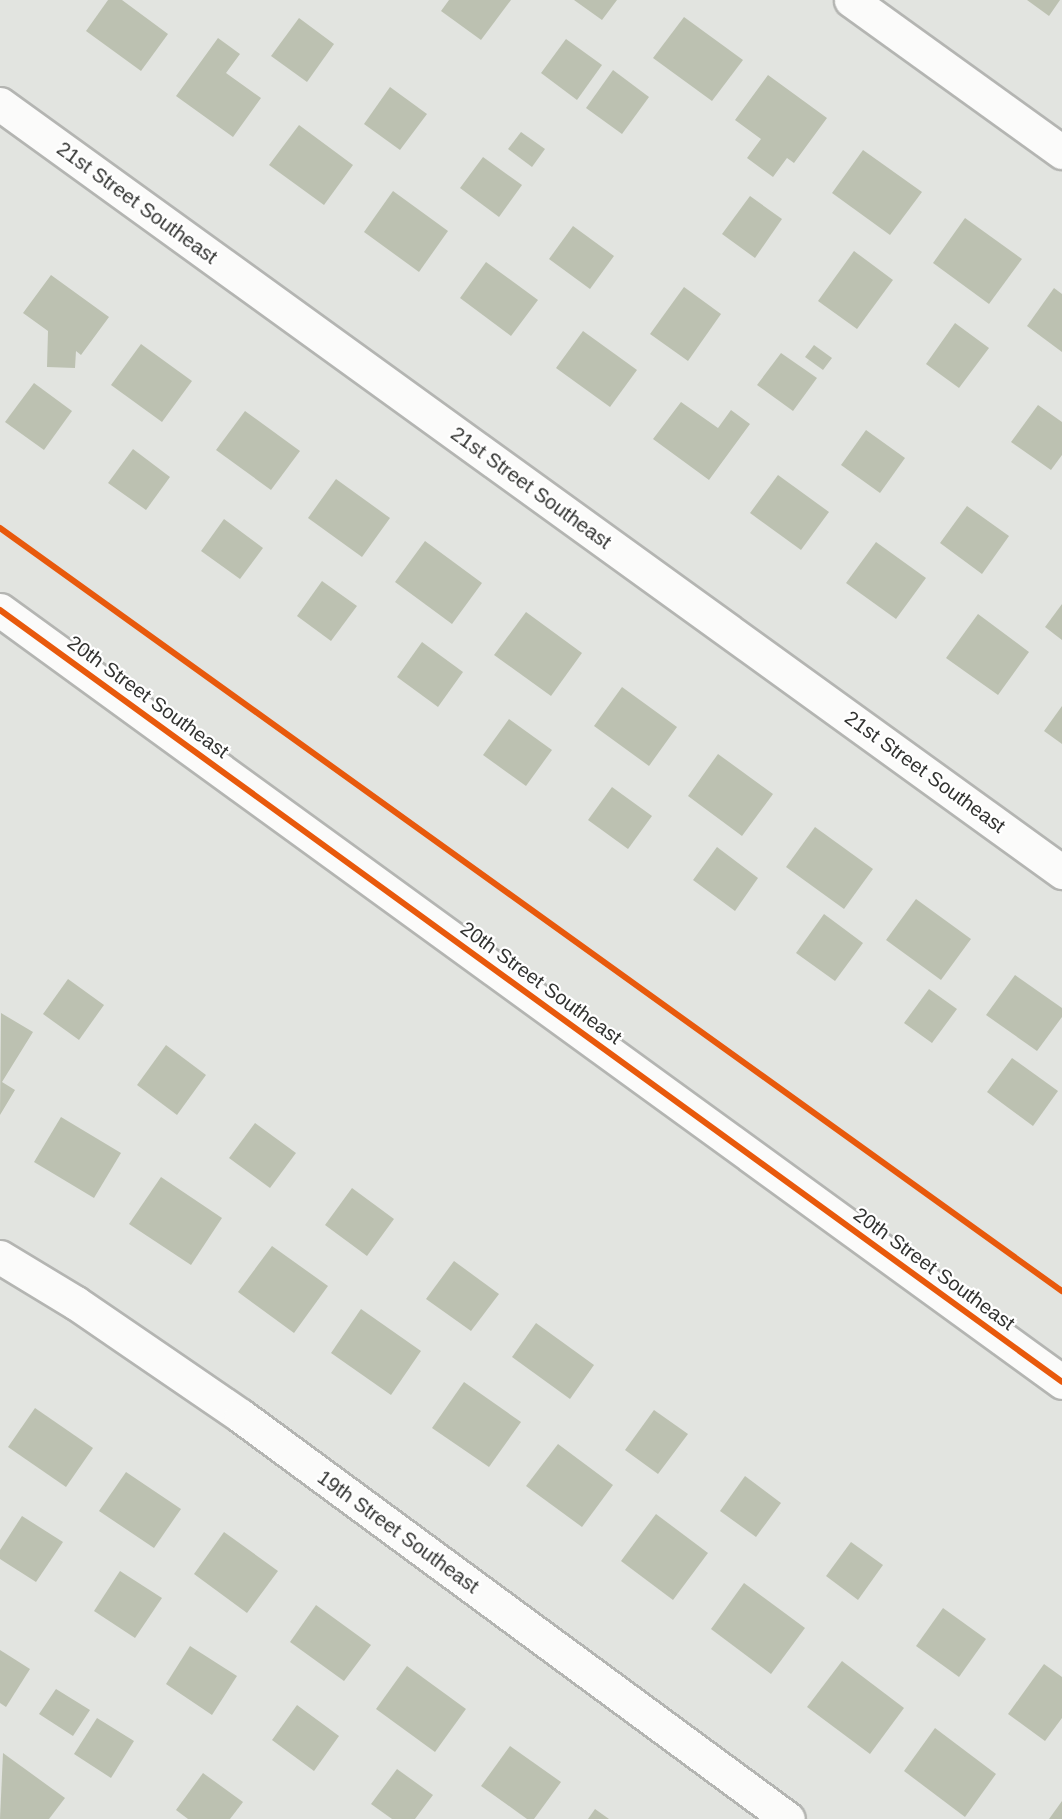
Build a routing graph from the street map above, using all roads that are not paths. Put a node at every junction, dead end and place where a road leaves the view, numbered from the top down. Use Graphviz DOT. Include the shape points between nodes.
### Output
graph roads {
  1 [pos="851,0"];
  2 [pos="0,104"];
  3 [pos="1062,152"];
  4 [pos="0,610"];
  5 [pos="1062,872"];
  6 [pos="0,1257"];
  7 [pos="1062,1382"];
  8 [pos="788,1819"];
  1 -- 3 [label="street"];
  2 -- 5 [label="street, 21st Street Southeast"];
  4 -- 7 [label="street, 20th Street Southeast"];
  6 -- 8 [label="street, 19th Street Southeast" via="76,1303 241,1416"];
}
